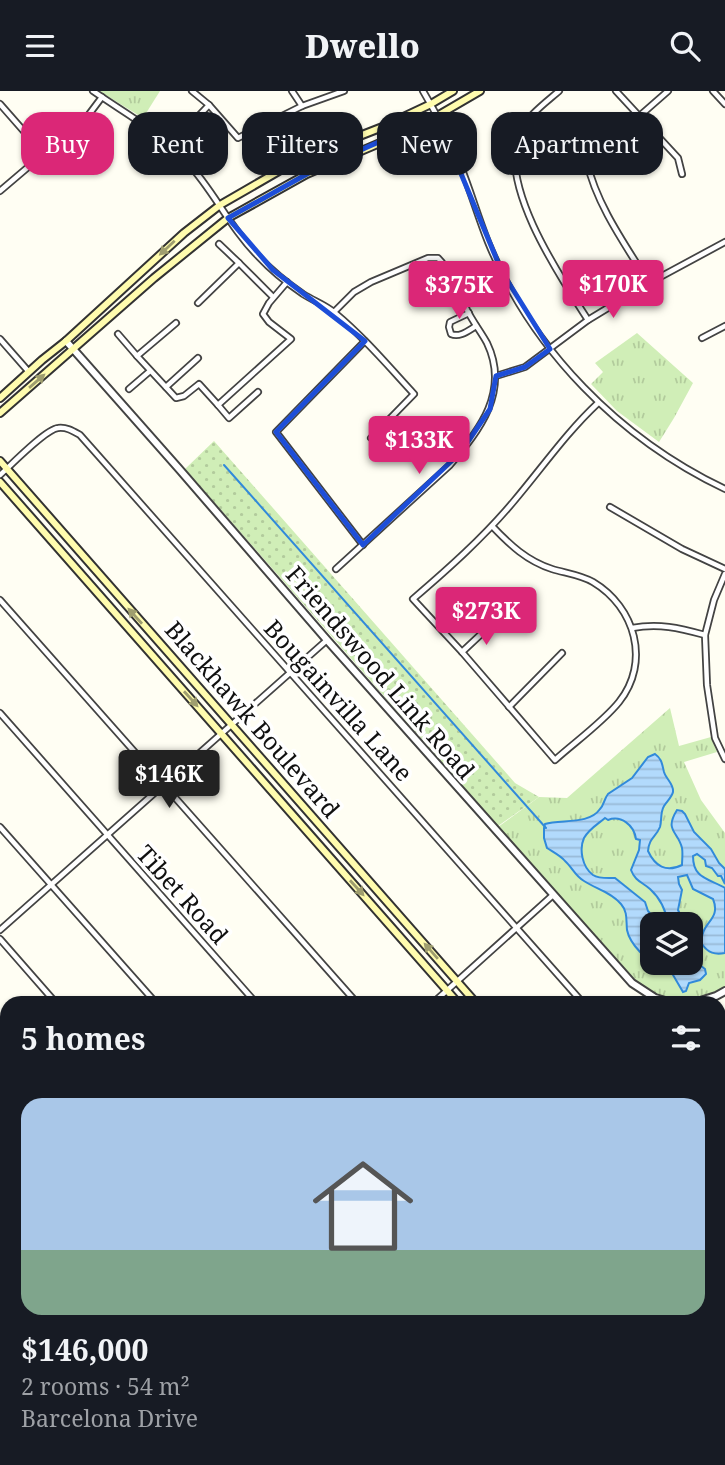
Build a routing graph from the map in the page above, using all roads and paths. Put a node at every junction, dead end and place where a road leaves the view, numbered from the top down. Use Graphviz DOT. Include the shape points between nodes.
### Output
graph roads {
  1 [pos="93,91"];
  2 [pos="192,91"];
  3 [pos="292,91"];
  4 [pos="344,91"];
  5 [pos="423,91"];
  6 [pos="453,91"];
  7 [pos="480,91"];
  8 [pos="559,91"];
  9 [pos="616,91"];
  10 [pos="668,91"];
  11 [pos="713,91"];
  12 [pos="102,97"];
  13 [pos="0,104"];
  14 [pos="431,104"];
  15 [pos="725,104"];
  16 [pos="209,105"];
  17 [pos="302,106"];
  18 [pos="91,112"];
  19 [pos="202,112"];
  20 [pos="435,112"];
  21 [pos="444,112"];
  22 [pos="534,112"];
  23 [pos="635,112"];
  24 [pos="644,112"];
  25 [pos="128,114"];
  26 [pos="21,128"];
  27 [pos="363,135"];
  28 [pos="663,142"];
  29 [pos="21,172"];
  30 [pos="682,174"];
  31 [pos="197,175"];
  32 [pos="272,175"];
  33 [pos="305,175"];
  34 [pos="464,175"];
  35 [pos="517,175"];
  36 [pos="591,175"];
  37 [pos="0,191"];
  38 [pos="220,205"];
  39 [pos="229,218"];
  40 [pos="725,242"];
  41 [pos="219,244"];
  42 [pos="239,263"];
  43 [pos="287,282"];
  44 [pos="649,283"];
  45 [pos="273,297"];
  46 [pos="198,303"];
  47 [pos="334,312"];
  48 [pos="469,313"];
  49 [pos="588,320"];
  50 [pos="176,323"];
  51 [pos="476,326"];
  52 [pos="725,326"];
  53 [pos="118,334"];
  54 [pos="702,338"];
  55 [pos="0,339"];
  56 [pos="66,341"];
  57 [pos="365,341"];
  58 [pos="550,349"];
  59 [pos="73,350"];
  60 [pos="137,356"];
  61 [pos="198,358"];
  62 [pos="150,371"];
  63 [pos="29,372"];
  64 [pos="496,376"];
  65 [pos="166,387"];
  66 [pos="129,389"];
  67 [pos="258,392"];
  68 [pos="0,398"];
  69 [pos="598,403"];
  70 [pos="218,405"];
  71 [pos="0,413"];
  72 [pos="371,437"];
  73 [pos="0,461"];
  74 [pos="6,469"];
  75 [pos="0,475"];
  76 [pos="0,482"];
  77 [pos="725,489"];
  78 [pos="610,507"];
  79 [pos="492,526"];
  80 [pos="68,541"];
  81 [pos="363,545"];
  82 [pos="58,549"];
  83 [pos="336,569"];
  84 [pos="725,569"];
  85 [pos="725,574"];
  86 [pos="120,599"];
  87 [pos="0,600"];
  88 [pos="109,607"];
  89 [pos="493,623"];
  90 [pos="632,628"];
  91 [pos="705,635"];
  92 [pos="327,640"];
  93 [pos="462,652"];
  94 [pos="562,653"];
  95 [pos="173,658"];
  96 [pos="162,668"];
  97 [pos="290,672"];
  98 [pos="509,707"];
  99 [pos="0,713"];
  100 [pos="232,725"];
  101 [pos="222,734"];
  102 [pos="725,759"];
  103 [pos="163,784"];
  104 [pos="301,803"];
  105 [pos="290,813"];
  106 [pos="0,827"];
  107 [pos="107,834"];
  108 [pos="354,863"];
  109 [pos="343,872"];
  110 [pos="51,884"];
  111 [pos="553,895"];
  112 [pos="518,928"];
  113 [pos="0,930"];
  114 [pos="0,939"];
  115 [pos="457,981"];
  116 [pos="448,990"];
  117 [pos="50,996"];
  118 [pos="150,996"];
  119 [pos="250,996"];
  120 [pos="351,996"];
  121 [pos="441,996"];
  122 [pos="453,996"];
  123 [pos="470,996"];
  124 [pos="577,996"];
  125 [pos="652,996"];
  1 -- 12 [label="street"];
  2 -- 16 [label="street"];
  3 -- 17 [label="street"];
  4 -- 17 [label="street"];
  5 -- 14 [label="street"];
  6 -- 14 [label="main road"];
  7 -- 21 [label="main road"];
  8 -- 22 [label="street"];
  9 -- 23 [label="street"];
  10 -- 24 [label="street"];
  11 -- 15 [label="street"];
  12 -- 18 [label="street"];
  12 -- 25 [label="street"];
  13 -- 26 [label="street"];
  14 -- 20 [label="street"];
  14 -- 27 [label="main road"];
  16 -- 17 [label="street" via="238,138"];
  16 -- 19 [label="street"];
  28 -- 30 [label="street" via="678,158"];
  29 -- 37 [label="street"];
  31 -- 38 [label="street"];
  32 -- 38 [label="main road"];
  33 -- 39 [label="main road"];
  34 -- 58 [label="street" via="502,272"];
  35 -- 49 [label="street" via="543,245"];
  36 -- 44 [label="street" via="609,217"];
  38 -- 39 [label="street"];
  38 -- 56 [label="main road, one-way"];
  39 -- 43 [label="street" via="256,255"];
  39 -- 59 [label="main road"];
  40 -- 44 [label="street"];
  41 -- 42 [label="street"];
  42 -- 45 [label="street"];
  42 -- 46 [label="street"];
  43 -- 45 [label="street"];
  43 -- 47 [label="street"];
  44 -- 49 [label="street"];
  45 -- 70 [label="street" via="263,314 290,339"];
  47 -- 48 [label="street" via="371,282 438,258 446,265"];
  47 -- 57 [label="street"];
  48 -- 51 [label="street"];
  48 -- 51 [label="street" via="450,322 451,334"];
  49 -- 58 [label="street"];
  50 -- 60 [label="street"];
  51 -- 64 [label="street" via="487,344"];
  52 -- 54 [label="street"];
  53 -- 60 [label="street"];
  55 -- 63 [label="street"];
  56 -- 59 [label="street, Friendswood Link Road"];
  56 -- 63 [label="main road"];
  57 -- 72 [label="street" via="414,394"];
  57 -- 81 [label="street" via="276,432"];
  58 -- 64 [label="street" via="525,367"];
  58 -- 69 [label="street"];
  71 -- 59 [label="main road, one-way"];
  59 -- 92 [label="street, Friendswood Link Road"];
  60 -- 62 [label="street"];
  61 -- 65 [label="street"];
  62 -- 65 [label="street"];
  62 -- 66 [label="street"];
  63 -- 68 [label="main road"];
  64 -- 81 [label="street" via="490,409 461,452"];
  65 -- 70 [label="street" via="176,398 199,384"];
  67 -- 70 [label="street" via="229,418"];
  69 -- 77 [label="street" via="660,452"];
  69 -- 79 [label="street" via="563,438"];
  73 -- 74 [label="main road, Blackhawk Boulevard"];
  74 -- 75 [label="street"];
  74 -- 80 [label="main road, Blackhawk Boulevard"];
  74 -- 97 [label="street, Bougainvilla Lane" via="51,430 72,430"];
  76 -- 82 [label="main road, Blackhawk Boulevard"];
  78 -- 84 [label="street"];
  79 -- 90 [label="street" via="522,555 606,590"];
  79 -- 93 [label="street" via="413,599"];
  80 -- 82 [label="main road"];
  80 -- 86 [label="main road, Blackhawk Boulevard"];
  81 -- 83 [label="street"];
  82 -- 88 [label="main road, Blackhawk Boulevard"];
  85 -- 91 [label="street"];
  86 -- 88 [label="main road"];
  95 -- 86 [label="main road, Blackhawk Boulevard, one-way"];
  87 -- 103 [label="street"];
  88 -- 96 [label="main road, Blackhawk Boulevard"];
  89 -- 93 [label="street"];
  90 -- 91 [label="street" via="663,625"];
  90 -- 98 [label="street" via="635,660 628,688 610,711 555,760"];
  91 -- 102 [label="street" via="715,738"];
  92 -- 97 [label="street"];
  92 -- 111 [label="street, Friendswood Link Road"];
  93 -- 98 [label="street"];
  94 -- 98 [label="street"];
  95 -- 96 [label="main road"];
  95 -- 100 [label="main road, Blackhawk Boulevard"];
  96 -- 101 [label="main road, Blackhawk Boulevard, one-way"];
  97 -- 100 [label="street"];
  97 -- 112 [label="street, Bougainvilla Lane"];
  99 -- 107 [label="street, Tibet Road"];
  100 -- 101 [label="street"];
  100 -- 104 [label="main road, Blackhawk Boulevard"];
  101 -- 103 [label="street"];
  101 -- 105 [label="main road, Blackhawk Boulevard"];
  103 -- 107 [label="street"];
  103 -- 120 [label="street"];
  104 -- 105 [label="main road"];
  104 -- 108 [label="main road, Blackhawk Boulevard"];
  105 -- 109 [label="main road, Blackhawk Boulevard"];
  106 -- 110 [label="street"];
  107 -- 110 [label="street"];
  107 -- 119 [label="street, Tibet Road"];
  108 -- 109 [label="main road"];
  115 -- 108 [label="main road, Blackhawk Boulevard, one-way"];
  109 -- 116 [label="main road, Blackhawk Boulevard, one-way"];
  110 -- 113 [label="street"];
  110 -- 118 [label="street"];
  111 -- 112 [label="street"];
  111 -- 125 [label="street, Friendswood Link Road" via="632,983"];
  112 -- 115 [label="street"];
  112 -- 124 [label="street, Bougainvilla Lane"];
  114 -- 117 [label="street"];
  115 -- 116 [label="street"];
  115 -- 123 [label="main road, Blackhawk Boulevard"];
  116 -- 121 [label="street"];
  116 -- 122 [label="main road, Blackhawk Boulevard"];
}
